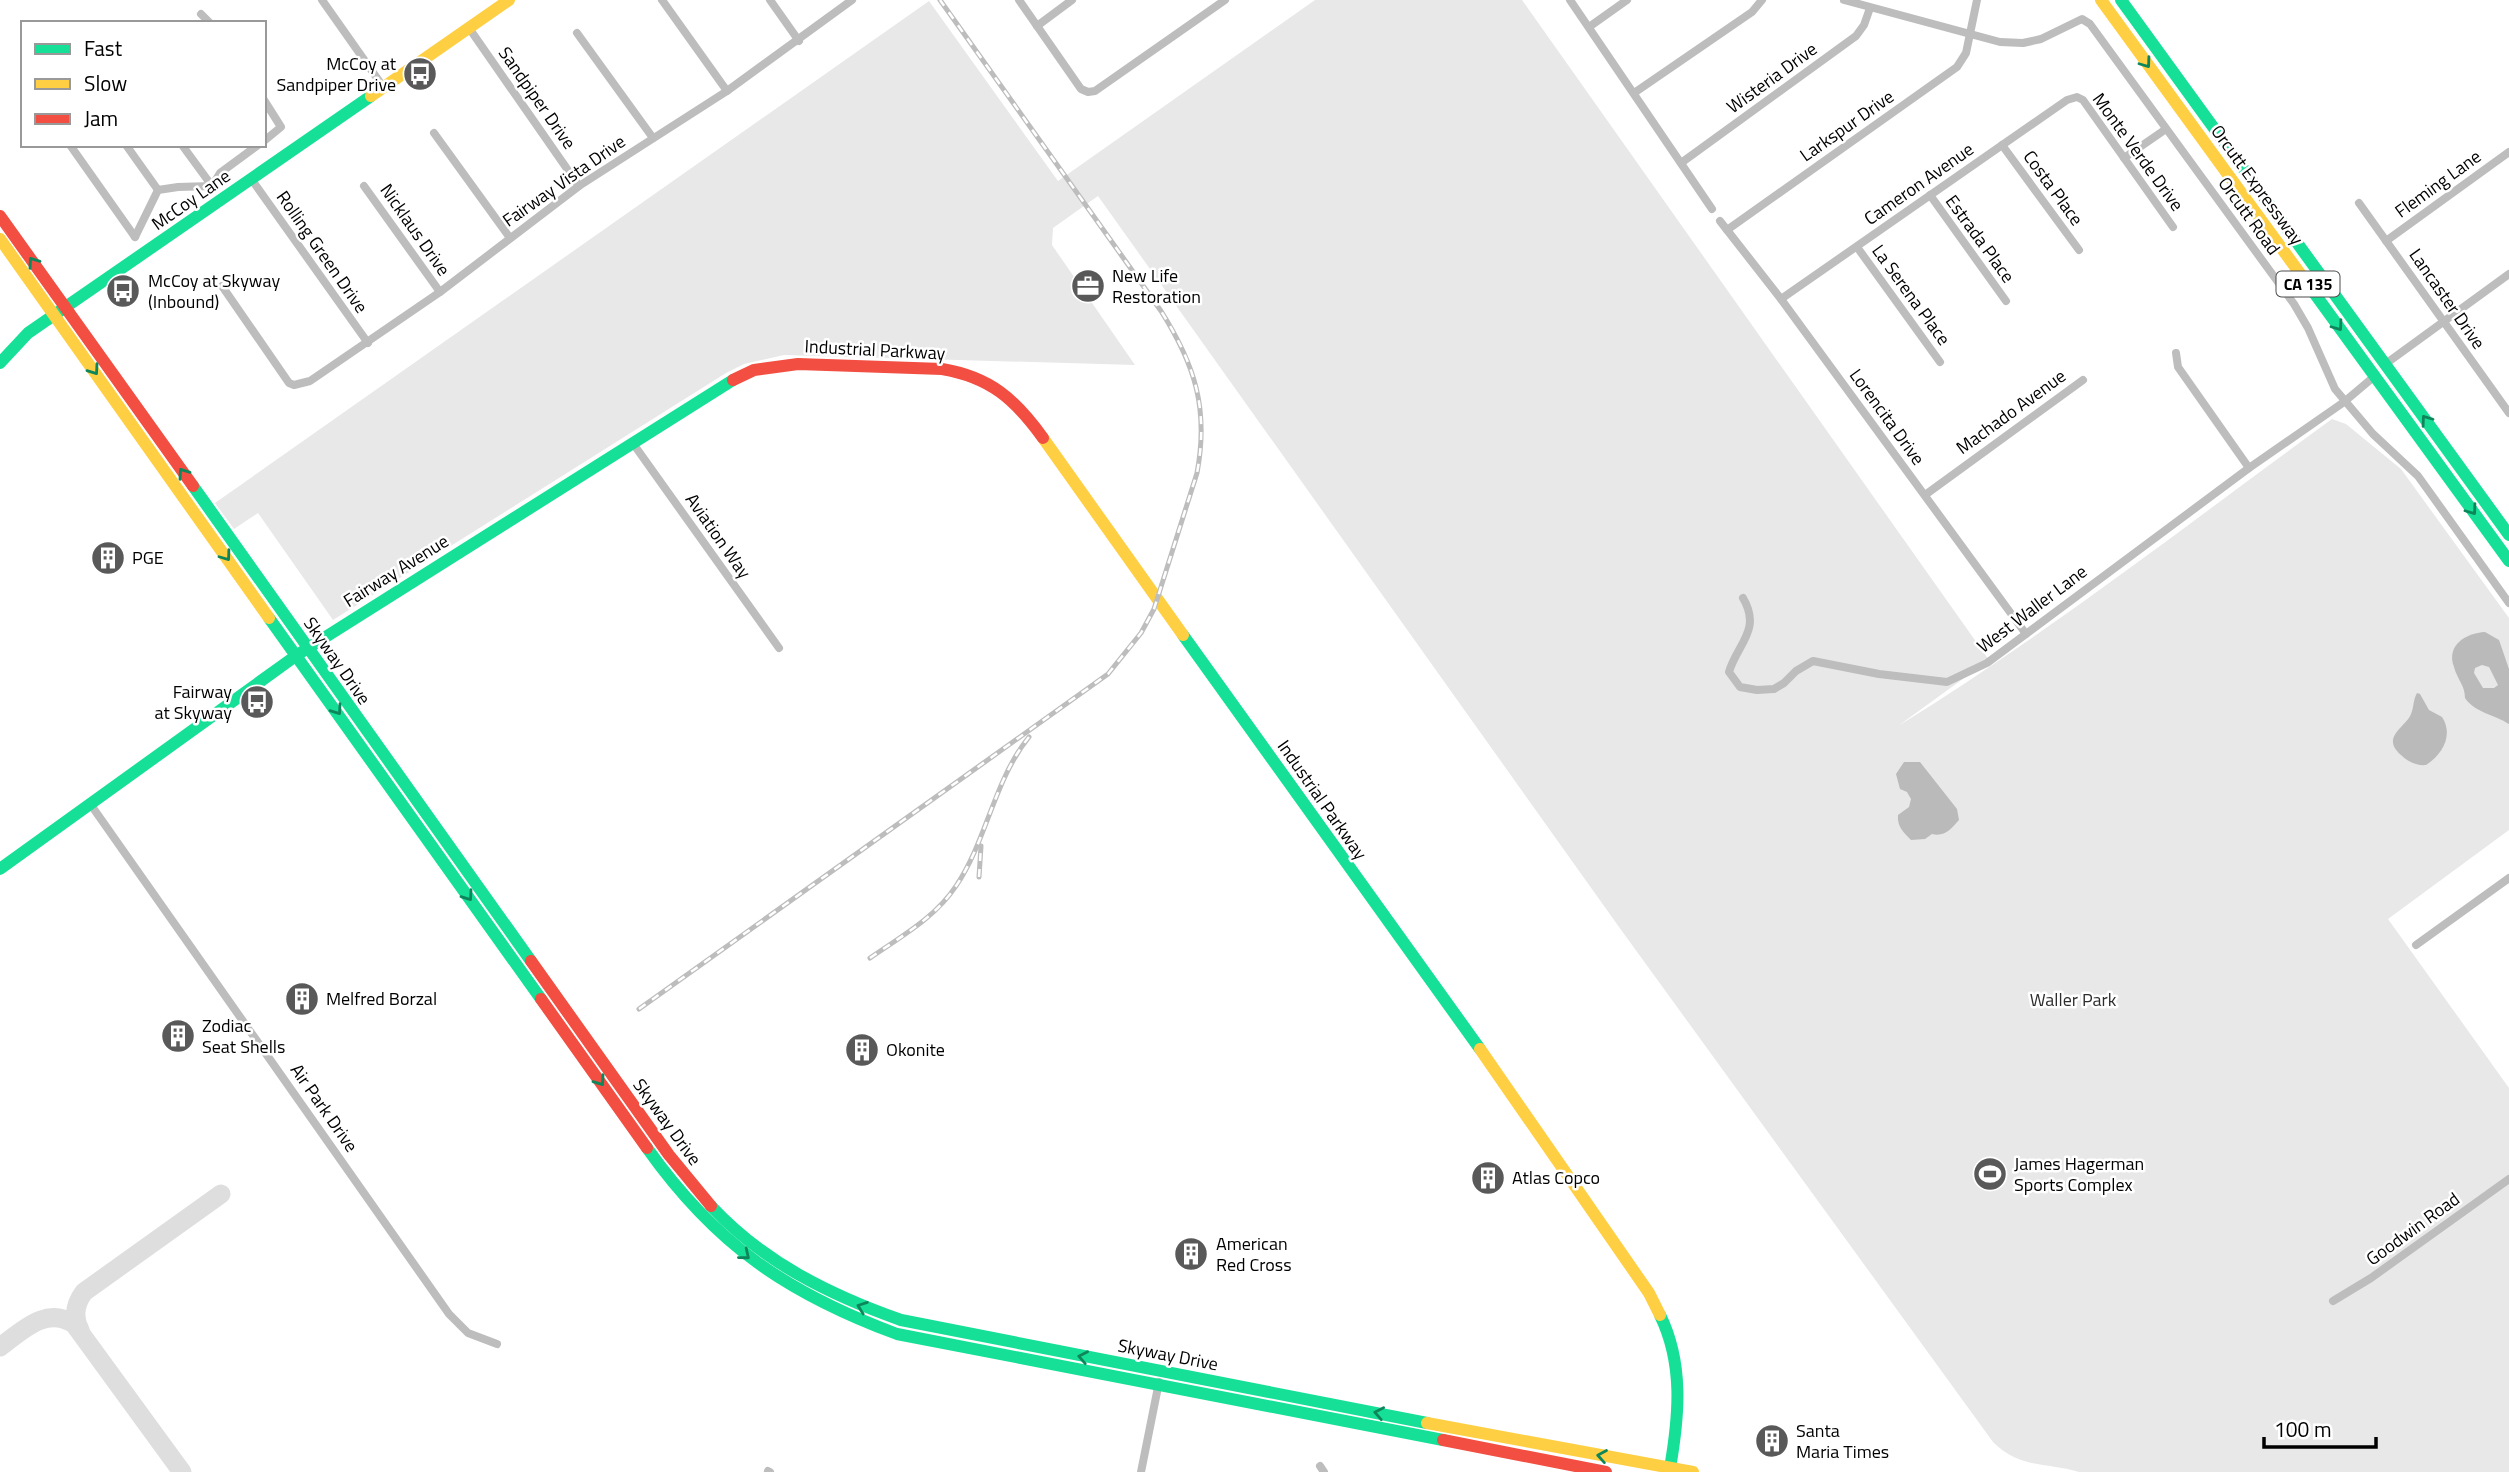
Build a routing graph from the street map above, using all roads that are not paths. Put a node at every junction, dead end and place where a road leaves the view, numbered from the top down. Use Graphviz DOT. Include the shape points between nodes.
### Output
graph roads {
  1 [pos="322,0"];
  2 [pos="509,0"];
  3 [pos="662,0"];
  4 [pos="770,0"];
  5 [pos="852,0"];
  6 [pos="1019,0"];
  7 [pos="1072,0"];
  8 [pos="1225,0"];
  9 [pos="1570,0"];
  10 [pos="1627,0"];
  11 [pos="1762,0"];
  12 [pos="1844,0"];
  13 [pos="1977,0"];
  14 [pos="2111,2"];
  15 [pos="1870,8"];
  16 [pos="201,14"];
  17 [pos="208,21"];
  18 [pos="1037,26"];
  19 [pos="1589,27"];
  20 [pos="470,28"];
  21 [pos="578,33"];
  22 [pos="1970,35"];
  23 [pos="799,41"];
  24 [pos="384,88"];
  25 [pos="727,91"];
  26 [pos="1634,93"];
  27 [pos="2077,97"];
  28 [pos="266,103"];
  29 [pos="2165,129"];
  30 [pos="435,133"];
  31 [pos="653,138"];
  32 [pos="266,139"];
  33 [pos="2002,145"];
  34 [pos="127,147"];
  35 [pos="183,147"];
  36 [pos="242,147"];
  37 [pos="256,147"];
  38 [pos="72,148"];
  39 [pos="2509,152"];
  40 [pos="247,154"];
  41 [pos="2124,159"];
  42 [pos="1681,163"];
  43 [pos="251,180"];
  44 [pos="212,186"];
  45 [pos="364,186"];
  46 [pos="579,186"];
  47 [pos="158,190"];
  48 [pos="1930,195"];
  49 [pos="2358,203"];
  50 [pos="1712,209"];
  51 [pos="0,216"];
  52 [pos="1720,221"];
  53 [pos="2173,227"];
  54 [pos="1727,230"];
  55 [pos="510,238"];
  56 [pos="0,239"];
  57 [pos="2386,241"];
  58 [pos="1857,247"];
  59 [pos="2079,250"];
  60 [pos="2509,274"];
  61 [pos="222,285"];
  62 [pos="440,292"];
  63 [pos="1781,299"];
  64 [pos="2006,302"];
  65 [pos="60,311"];
  66 [pos="2443,322"];
  67 [pos="368,343"];
  68 [pos="2176,353"];
  69 [pos="1940,362"];
  70 [pos="0,363"];
  71 [pos="2385,364"];
  72 [pos="754,370"];
  73 [pos="2375,376"];
  74 [pos="2083,380"];
  75 [pos="2344,402"];
  76 [pos="2509,413"];
  77 [pos="632,442"];
  78 [pos="2249,468"];
  79 [pos="1925,495"];
  80 [pos="2509,534"];
  81 [pos="2509,561"];
  82 [pos="1743,598"];
  83 [pos="2509,603"];
  84 [pos="2026,634"];
  85 [pos="779,649"];
  86 [pos="302,651"];
  87 [pos="91,805"];
  88 [pos="0,869"];
  89 [pos="2509,878"];
  90 [pos="2416,945"];
  91 [pos="2509,1179"];
  92 [pos="2333,1301"];
  93 [pos="497,1344"];
  94 [pos="1160,1379"];
  95 [pos="1669,1470"];
  96 [pos="1141,1472"];
  97 [pos="1606,1472"];
  98 [pos="1693,1472"];
  1 -- 24 [label="street"];
  2 -- 20 [label="main road, McCoy Lane"];
  3 -- 25 [label="street"];
  4 -- 23 [label="street"];
  5 -- 23 [label="street, Fairway Vista Drive"];
  6 -- 18 [label="street"];
  7 -- 18 [label="street"];
  8 -- 18 [label="street" via="1088,92 1081,89"];
  9 -- 19 [label="street"];
  10 -- 19 [label="street"];
  11 -- 26 [label="street" via="1752,12"];
  12 -- 15 [label="street"];
  13 -- 22 [label="street, Larkspur Drive"];
  14 -- 71 [label="main road, Orcutt Expressway / CA 135"];
  14 -- 73 [label="main road, Orcutt Expressway / CA 135, one-way"];
  15 -- 22 [label="street"];
  15 -- 42 [label="street, Wisteria Drive" via="1856,36"];
  16 -- 17 [label="street"];
  19 -- 26 [label="street"];
  20 -- 24 [label="main road, McCoy Lane"];
  20 -- 46 [label="street, Sandpiper Drive"];
  21 -- 31 [label="street"];
  22 -- 29 [label="street, Orcutt Road" via="2022,43 2082,19"];
  22 -- 54 [label="street, Larkspur Drive" via="1957,67"];
  23 -- 25 [label="street, Fairway Vista Drive"];
  24 -- 43 [label="main road, McCoy Lane"];
  25 -- 31 [label="street, Fairway Vista Drive"];
  26 -- 42 [label="street"];
  27 -- 33 [label="street, Cameron Avenue"];
  27 -- 41 [label="street, Monte Verde Drive"];
  28 -- 32 [label="street" via="281,127"];
  29 -- 41 [label="street"];
  29 -- 75 [label="street, Orcutt Road" via="2294,304"];
  30 -- 55 [label="street"];
  31 -- 46 [label="street, Fairway Vista Drive"];
  33 -- 48 [label="street, Cameron Avenue"];
  33 -- 59 [label="street, Costa Place"];
  34 -- 47 [label="street"];
  35 -- 44 [label="street"];
  36 -- 40 [label="street"];
  37 -- 40 [label="street"];
  38 -- 47 [label="street" via="135,237"];
  39 -- 57 [label="street, Fleming Lane"];
  40 -- 44 [label="street" via="220,173"];
  41 -- 53 [label="street, Monte Verde Drive"];
  42 -- 50 [label="street"];
  43 -- 65 [label="main road, McCoy Lane"];
  43 -- 67 [label="street, Rolling Green Drive"];
  44 -- 47 [label="street"];
  45 -- 62 [label="street, Nicklaus Drive"];
  46 -- 55 [label="street, Fairway Vista Drive"];
  48 -- 58 [label="street, Cameron Avenue"];
  48 -- 64 [label="street, Estrada Place"];
  49 -- 57 [label="street, Lancaster Drive"];
  65 -- 51 [label="main road, Skyway Drive, one-way"];
  52 -- 54 [label="street, Lorencita Drive"];
  54 -- 63 [label="street, Lorencita Drive"];
  55 -- 62 [label="street, Fairway Vista Drive"];
  56 -- 65 [label="main road, Skyway Drive"];
  57 -- 66 [label="street, Lancaster Drive"];
  58 -- 63 [label="street, Cameron Avenue"];
  58 -- 69 [label="street, La Serena Place"];
  60 -- 66 [label="street, West Waller Lane"];
  61 -- 67 [label="street, Fairway Vista Drive" via="294,385 310,381"];
  62 -- 67 [label="street, Fairway Vista Drive"];
  63 -- 79 [label="street, Lorencita Drive"];
  65 -- 70 [label="main road, McCoy Lane" via="28,333"];
  65 -- 86 [label="main road, Skyway Drive"];
  66 -- 71 [label="street, West Waller Lane"];
  66 -- 76 [label="street, Lancaster Drive"];
  68 -- 78 [label="street" via="2178,367"];
  71 -- 73 [label="street, West Waller Lane"];
  80 -- 71 [label="main road, Orcutt Expressway / CA 135, one-way"];
  72 -- 77 [label="main road, Fairway Avenue"];
  72 -- 95 [label="main road, Industrial Parkway" via="819,364 965,373 1013,401 1038,431 1649,1293 1670,1334 1678,1382 1677,1428"];
  73 -- 75 [label="street, West Waller Lane"];
  73 -- 81 [label="main road, Orcutt Expressway / CA 135, one-way"];
  74 -- 79 [label="street, Machado Avenue"];
  75 -- 78 [label="street, West Waller Lane"];
  75 -- 83 [label="street, Orcutt Road" via="2418,476"];
  77 -- 85 [label="street, Aviation Way"];
  77 -- 86 [label="main road, Fairway Avenue"];
  78 -- 84 [label="street, West Waller Lane"];
  79 -- 84 [label="street, Lorencita Drive"];
  82 -- 84 [label="street, West Waller Lane" via="1750,627 1729,672 1740,687 1757,690 1774,689 1813,661 1947,682 1987,663"];
  86 -- 87 [label="main road, Fairway Avenue"];
  86 -- 94 [label="main road, Skyway Drive" via="663,1172 746,1257 814,1301 897,1334"];
  87 -- 88 [label="main road, Fairway Avenue"];
  87 -- 93 [label="street, Air Park Drive" via="449,1314 468,1333"];
  89 -- 90 [label="street"];
  91 -- 92 [label="street, Goodwin Road"];
  95 -- 94 [label="main road, Skyway Drive, one-way" via="1311,1399"];
  94 -- 96 [label="street"];
  94 -- 97 [label="main road, Skyway Drive"];
  95 -- 98 [label="main road, Skyway Drive"];
}
